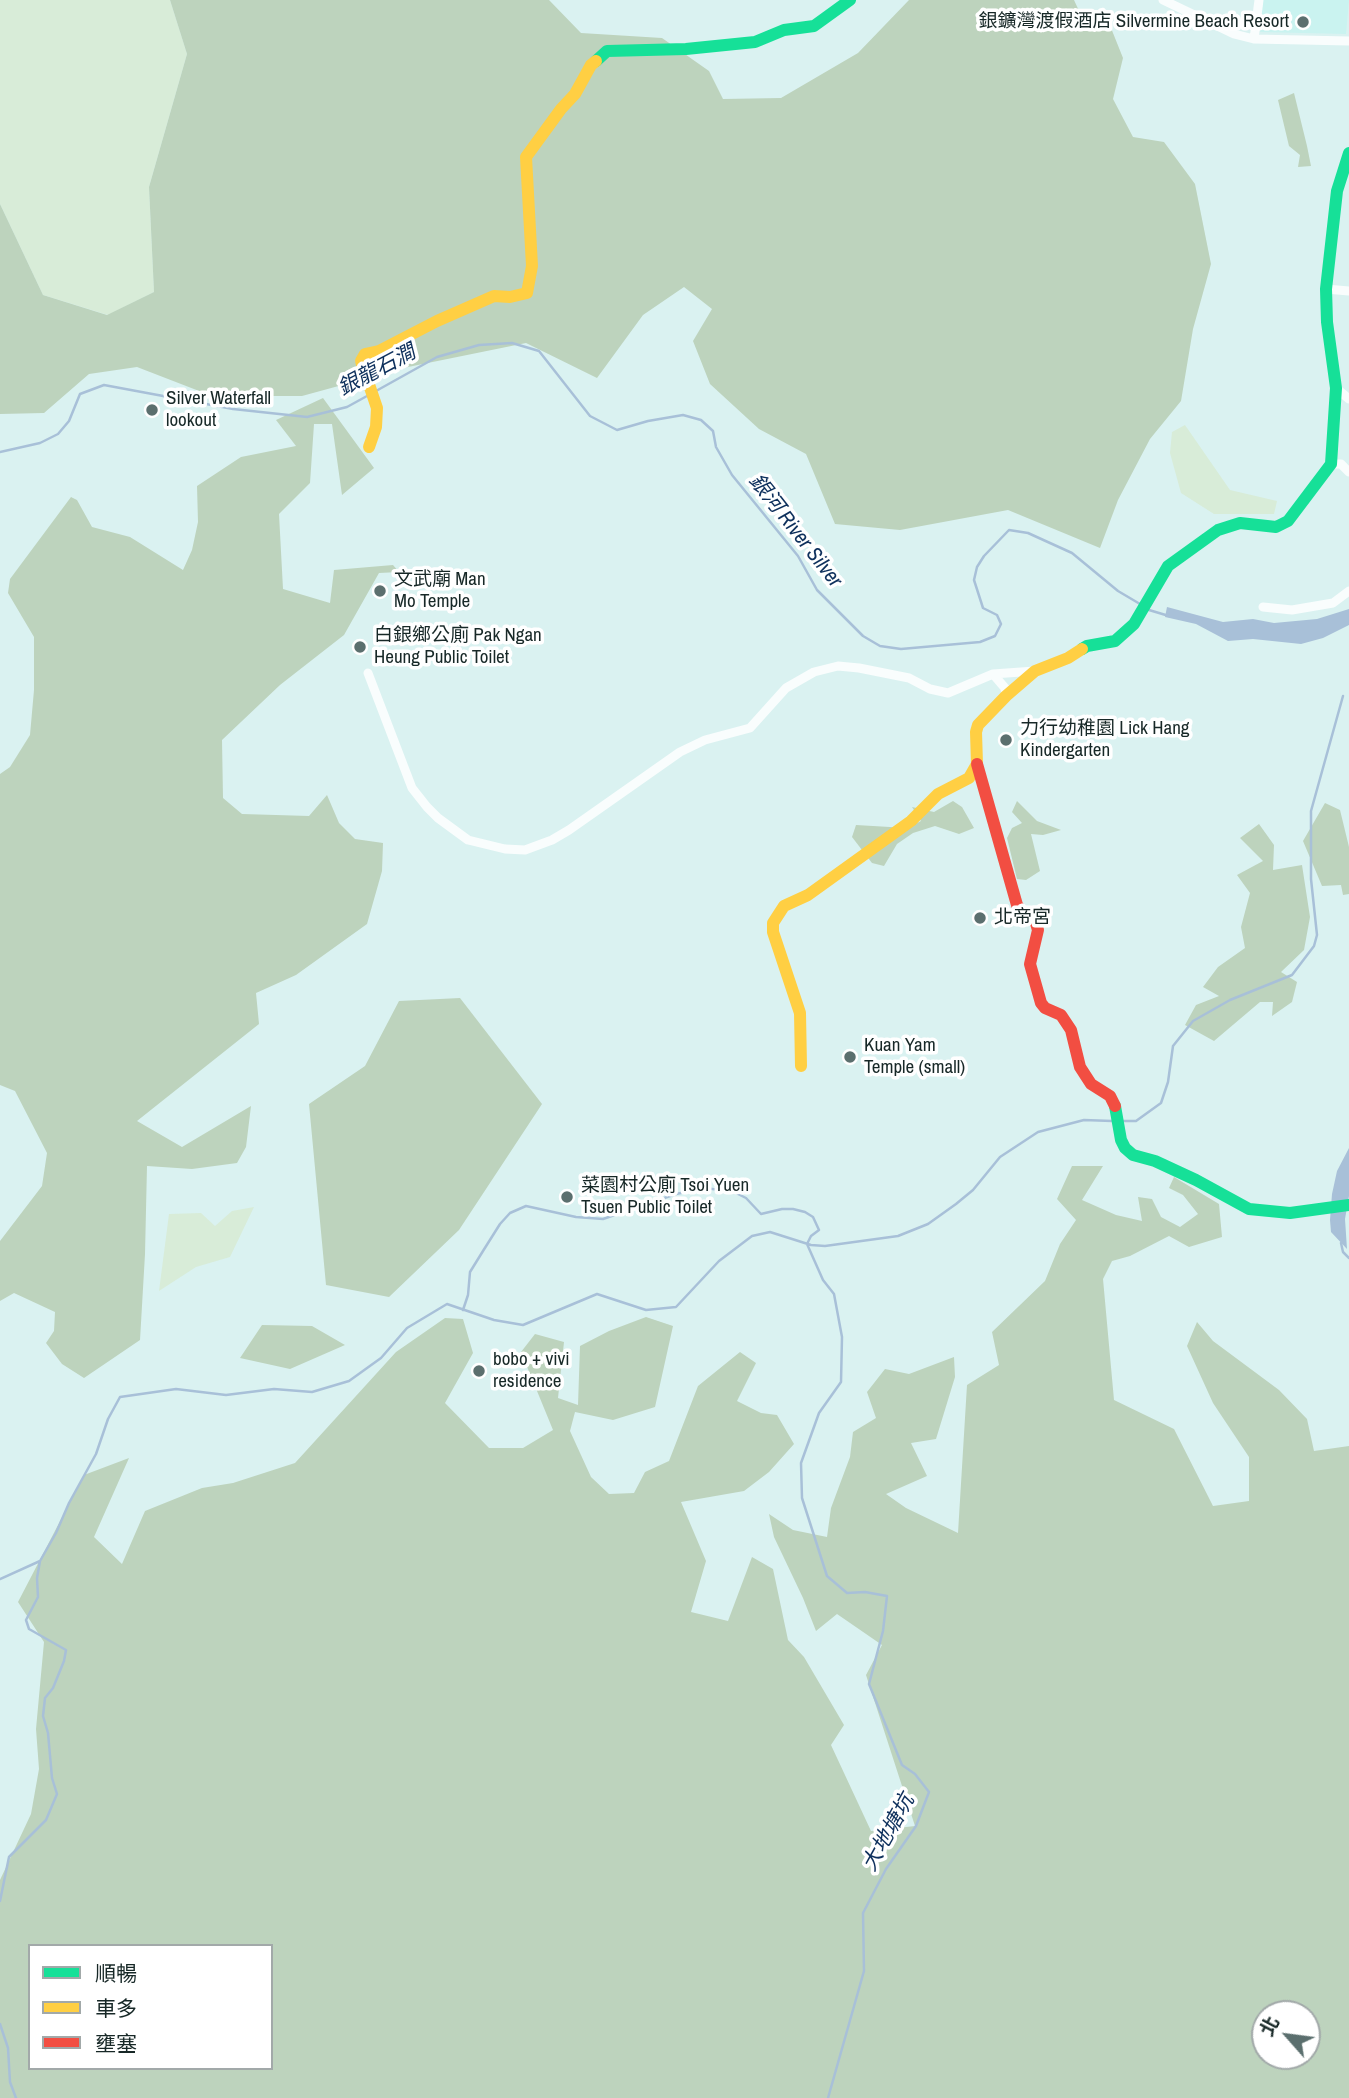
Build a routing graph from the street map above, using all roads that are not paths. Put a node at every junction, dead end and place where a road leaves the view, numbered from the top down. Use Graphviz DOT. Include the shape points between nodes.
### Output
graph roads {
  1 [pos="850,0"];
  2 [pos="1163,0"];
  3 [pos="1259,0"];
  4 [pos="1254,39"];
  5 [pos="1349,41"];
  6 [pos="1348,161"];
  7 [pos="1326,289"];
  8 [pos="1349,291"];
  9 [pos="1336,388"];
  10 [pos="1349,399"];
  11 [pos="369,447"];
  12 [pos="1331,464"];
  13 [pos="1349,472"];
  14 [pos="1349,591"];
  15 [pos="1263,607"];
  16 [pos="1035,671"];
  17 [pos="368,673"];
  18 [pos="993,674"];
  19 [pos="1006,696"];
  20 [pos="977,764"];
  21 [pos="962,783"];
  22 [pos="986,794"];
  23 [pos="801,1066"];
  24 [pos="1349,1205"];
  1 -- 11 [label="street" via="814,26 784,30 755,42 607,51 591,65 575,94 526,156 532,266 527,293 494,296 365,354 361,361 377,408"];
  2 -- 4 [label="street"];
  3 -- 4 [label="street"];
  4 -- 5 [label="street"];
  6 -- 7 [label="street" via="1337,191"];
  7 -- 8 [label="street"];
  7 -- 9 [label="street"];
  9 -- 10 [label="street"];
  9 -- 12 [label="street"];
  12 -- 13 [label="street" via="1341,464"];
  12 -- 16 [label="street" via="1288,521 1276,527 1240,523 1218,530 1168,566 1134,624 1115,641 1087,646"];
  14 -- 15 [label="street" via="1333,603 1292,610"];
  16 -- 18 [label="street"];
  16 -- 19 [label="street"];
  17 -- 18 [label="street" via="412,788 427,807 468,840 525,850 569,831 680,752 750,728 786,688 814,671 859,668 909,678 948,693"];
  18 -- 19 [label="street"];
  19 -- 20 [label="street" via="977,729"];
  20 -- 21 [label="street"];
  20 -- 22 [label="street"];
  21 -- 22 [label="street"];
  21 -- 23 [label="street" via="938,794 880,844 808,895 784,906 773,923 800,1013"];
  22 -- 24 [label="street" via="1017,905 1035,920 1038,930 1030,964 1041,1003 1061,1016 1071,1030 1080,1067 1091,1084 1110,1096 1121,1140 1133,1154 1249,1209 1290,1213"];
}
